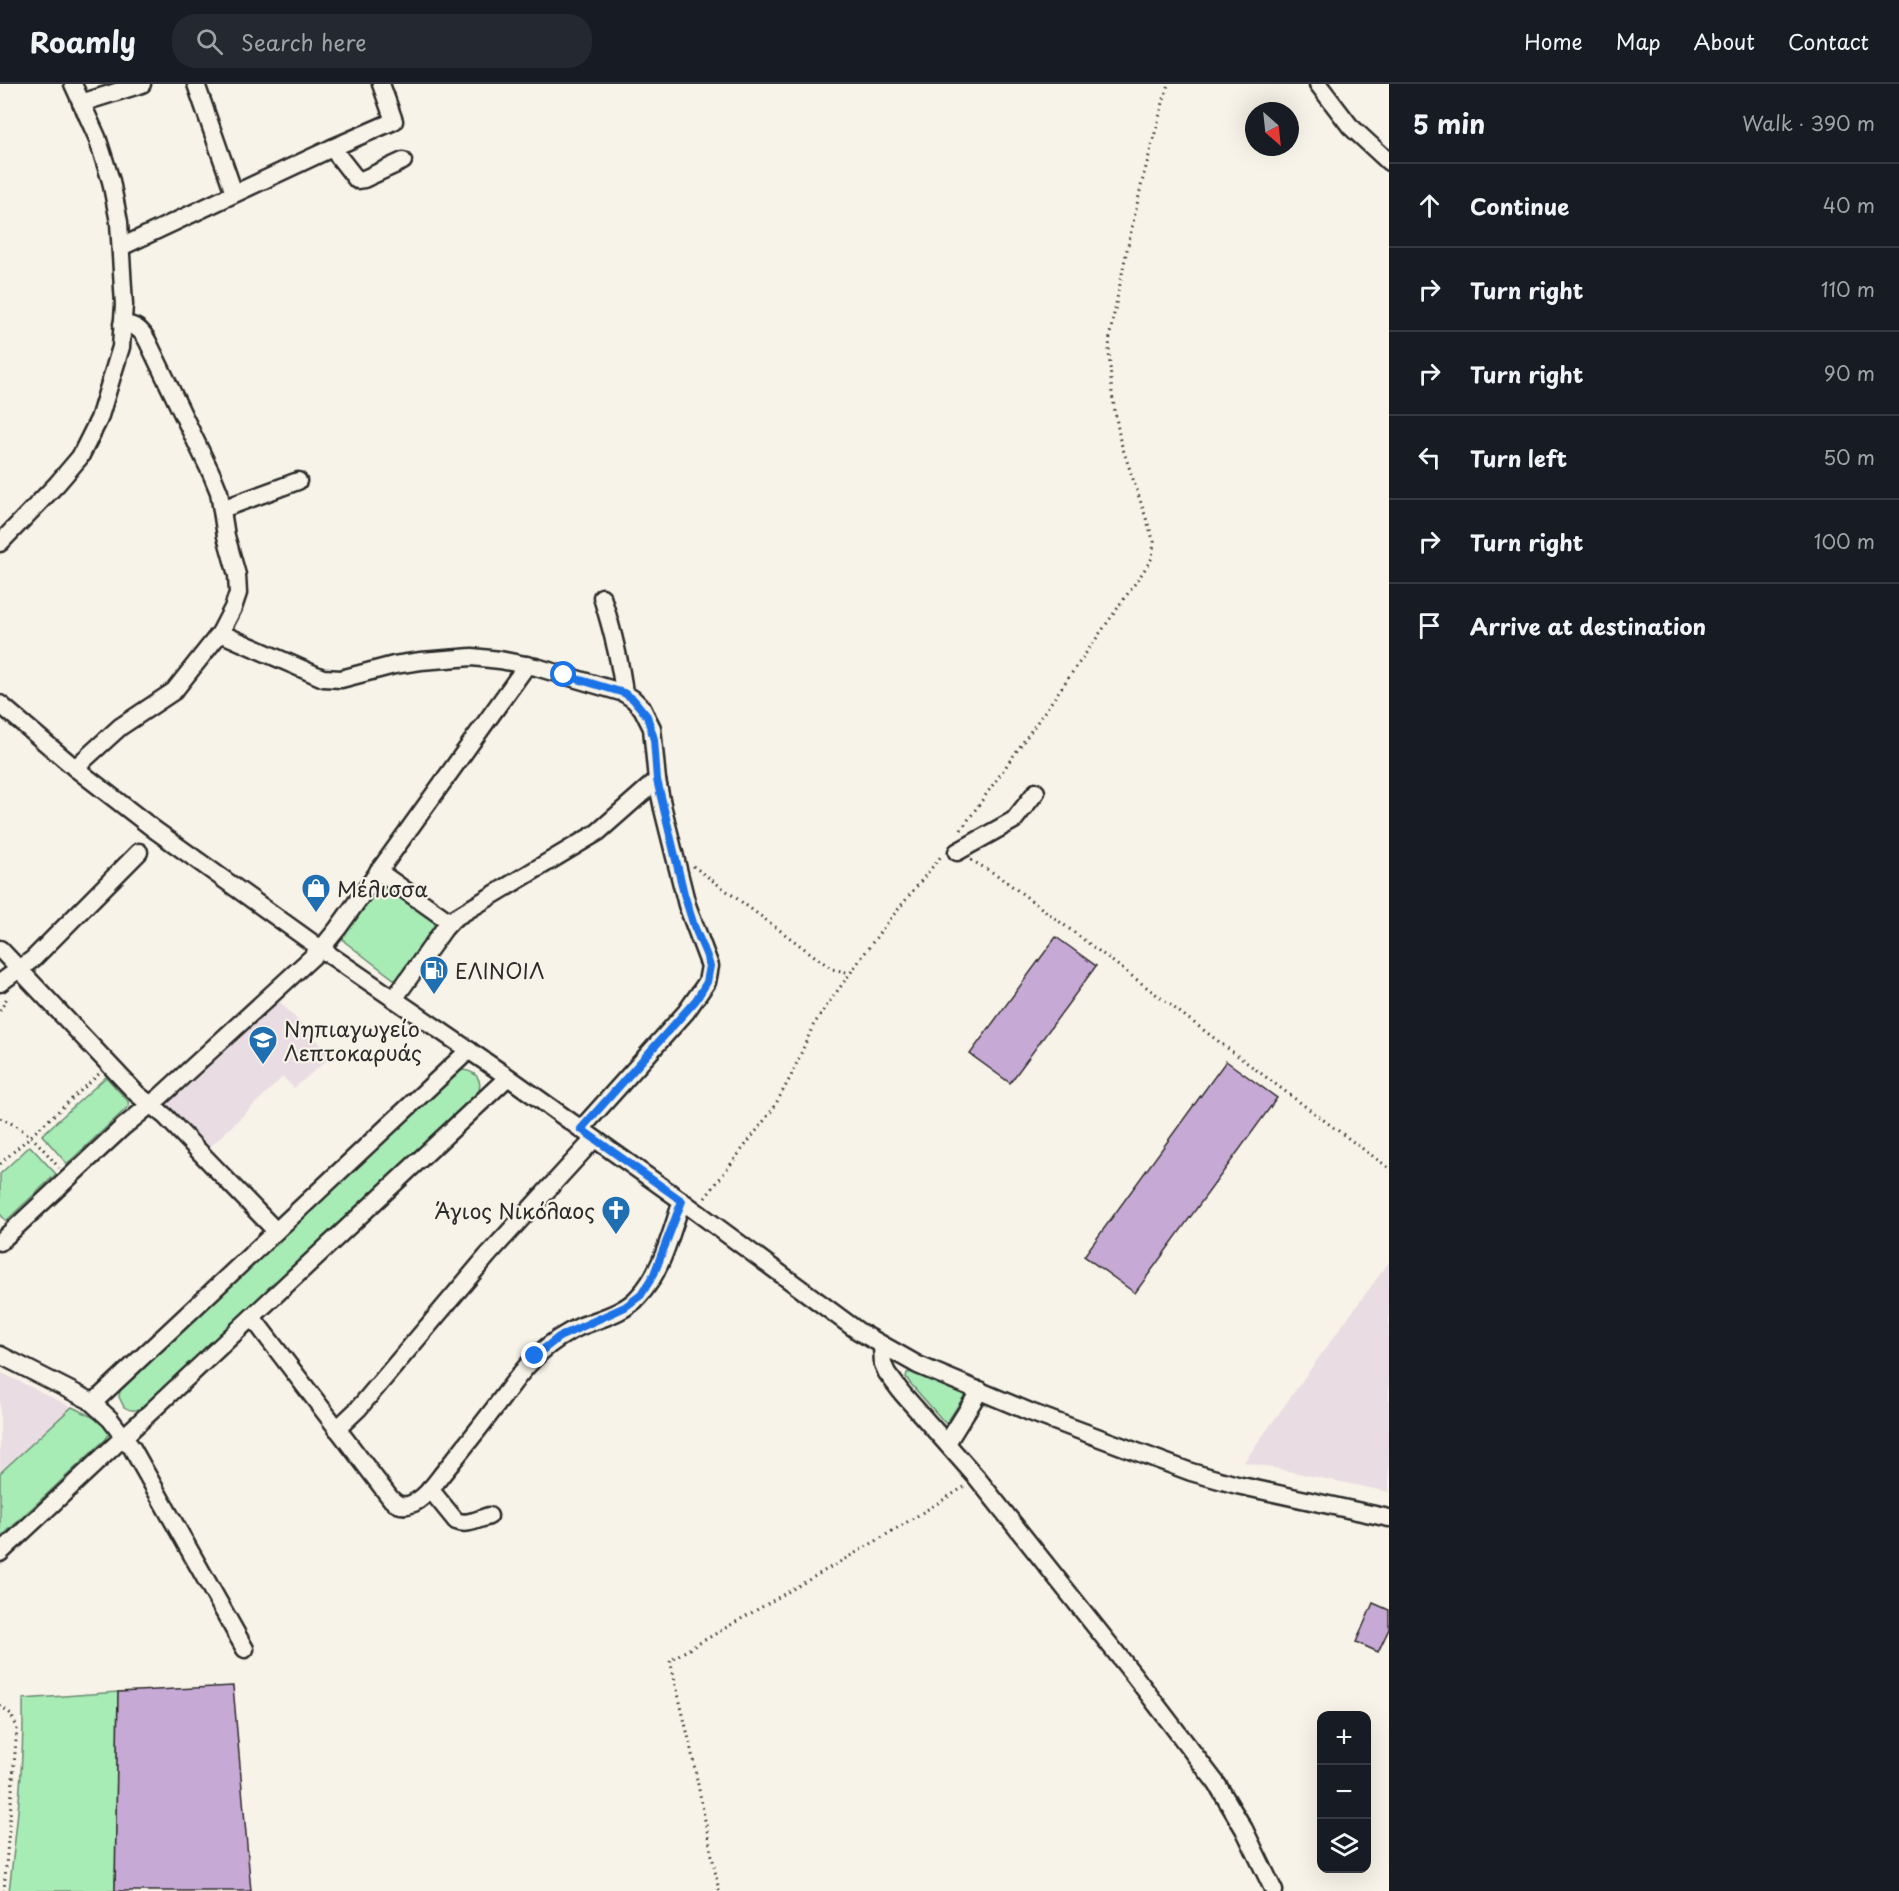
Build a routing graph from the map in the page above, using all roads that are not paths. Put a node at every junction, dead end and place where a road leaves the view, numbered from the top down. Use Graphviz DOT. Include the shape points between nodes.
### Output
graph roads {
  1 [pos="73,84"];
  2 [pos="142,84"];
  3 [pos="196,84"];
  4 [pos="381,84"];
  5 [pos="1318,84"];
  6 [pos="81,102"];
  7 [pos="332,148"];
  8 [pos="403,161"];
  9 [pos="1389,162"];
  10 [pos="234,193"];
  11 [pos="121,247"];
  12 [pos="122,324"];
  13 [pos="298,481"];
  14 [pos="222,509"];
  15 [pos="0,542"];
  16 [pos="602,597"];
  17 [pos="220,633"];
  18 [pos="527,665"];
  19 [pos="624,693"];
  20 [pos="2,709"];
  21 [pos="75,768"];
  22 [pos="657,780"];
  23 [pos="1036,792"];
  24 [pos="953,850"];
  25 [pos="139,852"];
  26 [pos="378,871"];
  27 [pos="450,922"];
  28 [pos="0,949"];
  29 [pos="321,949"];
  30 [pos="19,969"];
  31 [pos="0,983"];
  32 [pos="394,999"];
  33 [pos="469,1050"];
  34 [pos="507,1077"];
  35 [pos="149,1105"];
  36 [pos="587,1134"];
  37 [pos="689,1206"];
  38 [pos="276,1231"];
  39 [pos="0,1242"];
  40 [pos="252,1317"];
  41 [pos="882,1346"];
  42 [pos="0,1355"];
  43 [pos="980,1390"];
  44 [pos="93,1403"];
  45 [pos="337,1429"];
  46 [pos="123,1435"];
  47 [pos="947,1443"];
  48 [pos="430,1489"];
  49 [pos="489,1516"];
  50 [pos="1389,1518"];
  51 [pos="0,1553"];
  52 [pos="245,1649"];
  53 [pos="1274,1891"];
  1 -- 6 [label="street"];
  2 -- 6 [label="street"];
  3 -- 10 [label="street"];
  4 -- 7 [label="street" via="394,121"];
  5 -- 9 [label="street" via="1350,126"];
  6 -- 11 [label="street" via="111,181"];
  7 -- 8 [label="street" via="357,180"];
  7 -- 10 [label="street"];
  10 -- 11 [label="street"];
  11 -- 12 [label="street"];
  12 -- 14 [label="street" via="139,329 148,342 212,475"];
  12 -- 15 [label="street" via="121,347 102,409 80,457"];
  13 -- 14 [label="street"];
  14 -- 17 [label="street" via="238,584 233,608"];
  16 -- 19 [label="street" via="615,638"];
  17 -- 18 [label="street" via="312,675 331,679 444,658 472,657"];
  17 -- 21 [label="street" via="174,691 120,727"];
  18 -- 19 [label="street"];
  18 -- 26 [label="street"];
  19 -- 22 [label="street" via="642,708 652,728"];
  20 -- 21 [label="street"];
  21 -- 29 [label="street"];
  22 -- 27 [label="street" via="598,832"];
  22 -- 36 [label="street" via="687,905 709,962 707,982"];
  23 -- 24 [label="street" via="1014,820"];
  25 -- 30 [label="street"];
  26 -- 27 [label="street"];
  26 -- 29 [label="street"];
  27 -- 32 [label="street"];
  28 -- 30 [label="street"];
  29 -- 32 [label="street"];
  29 -- 35 [label="street"];
  30 -- 31 [label="street"];
  30 -- 35 [label="street"];
  32 -- 33 [label="street"];
  33 -- 34 [label="street"];
  33 -- 38 [label="street"];
  34 -- 36 [label="street"];
  34 -- 40 [label="street"];
  35 -- 38 [label="street" via="170,1121"];
  35 -- 39 [label="street"];
  36 -- 37 [label="street"];
  36 -- 45 [label="street"];
  37 -- 41 [label="street"];
  37 -- 48 [label="street" via="641,1295 625,1307 559,1337 535,1356"];
  38 -- 44 [label="street"];
  40 -- 45 [label="street"];
  40 -- 46 [label="street"];
  41 -- 43 [label="street"];
  41 -- 47 [label="street" via="887,1373"];
  42 -- 44 [label="street"];
  43 -- 47 [label="street"];
  43 -- 50 [label="street" via="1191,1472"];
  44 -- 46 [label="street"];
  45 -- 48 [label="street" via="395,1503 413,1503"];
  46 -- 51 [label="street"];
  46 -- 52 [label="street"];
  47 -- 53 [label="street" via="1217,1784"];
  48 -- 49 [label="street" via="456,1521 465,1524"];
}
